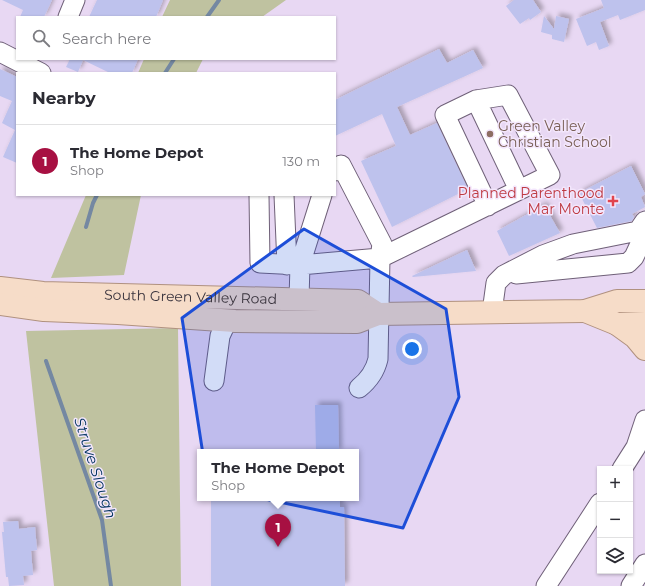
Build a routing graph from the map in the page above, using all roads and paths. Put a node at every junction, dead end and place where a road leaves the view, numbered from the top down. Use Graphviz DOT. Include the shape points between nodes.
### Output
graph roads {
  1 [pos="75,0"];
  2 [pos="68,16"];
  3 [pos="0,52"];
  4 [pos="16,60"];
  5 [pos="16,60"];
  6 [pos="48,60"];
  7 [pos="40,72"];
  8 [pos="42,72"];
  9 [pos="476,100"];
  10 [pos="336,170"];
  11 [pos="519,190"];
  12 [pos="259,196"];
  13 [pos="284,196"];
  14 [pos="322,196"];
  15 [pos="488,206"];
  16 [pos="642,226"];
  17 [pos="380,258"];
  18 [pos="293,265"];
  19 [pos="504,275"];
  20 [pos="0,288"];
  21 [pos="299,299"];
  22 [pos="645,301"];
  23 [pos="0,304"];
  24 [pos="585,311"];
  25 [pos="492,312"];
  26 [pos="378,314"];
  27 [pos="227,321"];
  28 [pos="645,323"];
  29 [pos="617,324"];
  30 [pos="645,349"];
  31 [pos="214,381"];
  32 [pos="358,388"];
  33 [pos="645,420"];
  34 [pos="624,466"];
  35 [pos="597,508"];
  36 [pos="645,564"];
  37 [pos="546,586"];
  38 [pos="631,586"];
  1 -- 2 [label="street"];
  3 -- 4 [label="street"];
  5 -- 7 [label="street"];
  6 -- 8 [label="street"];
  9 -- 11 [label="street"];
  9 -- 11 [label="street" via="508,95 550,176"];
  9 -- 15 [label="street" via="445,116"];
  10 -- 17 [label="street" via="341,165 382,244"];
  11 -- 15 [label="street"];
  12 -- 18 [label="street" via="260,263"];
  13 -- 18 [label="street"];
  14 -- 18 [label="street"];
  15 -- 17 [label="street"];
  16 -- 19 [label="street" via="573,244 543,255"];
  16 -- 19 [label="street" via="641,242 628,263"];
  17 -- 18 [label="street"];
  17 -- 26 [label="street"];
  18 -- 21 [label="street"];
  19 -- 25 [label="street" via="496,283"];
  20 -- 21 [label="main road, South Green Valley Road" via="43,293"];
  21 -- 26 [label="main road, South Green Valley Road" via="358,301"];
  22 -- 24 [label="main road, South Green Valley Road" via="617,301"];
  23 -- 27 [label="main road, South Green Valley Road" via="44,310"];
  24 -- 25 [label="main road, South Green Valley Road"];
  24 -- 29 [label="main road, South Green Valley Road"];
  25 -- 26 [label="main road, South Green Valley Road"];
  26 -- 27 [label="main road, South Green Valley Road" via="357,322"];
  26 -- 32 [label="street" via="377,365 370,377"];
  27 -- 31 [label="street" via="220,336"];
  28 -- 29 [label="main road, South Green Valley Road"];
  29 -- 30 [label="main road" via="635,337"];
  33 -- 34 [label="street" via="636,447"];
  35 -- 37 [label="street"];
  36 -- 38 [label="street"];
}
